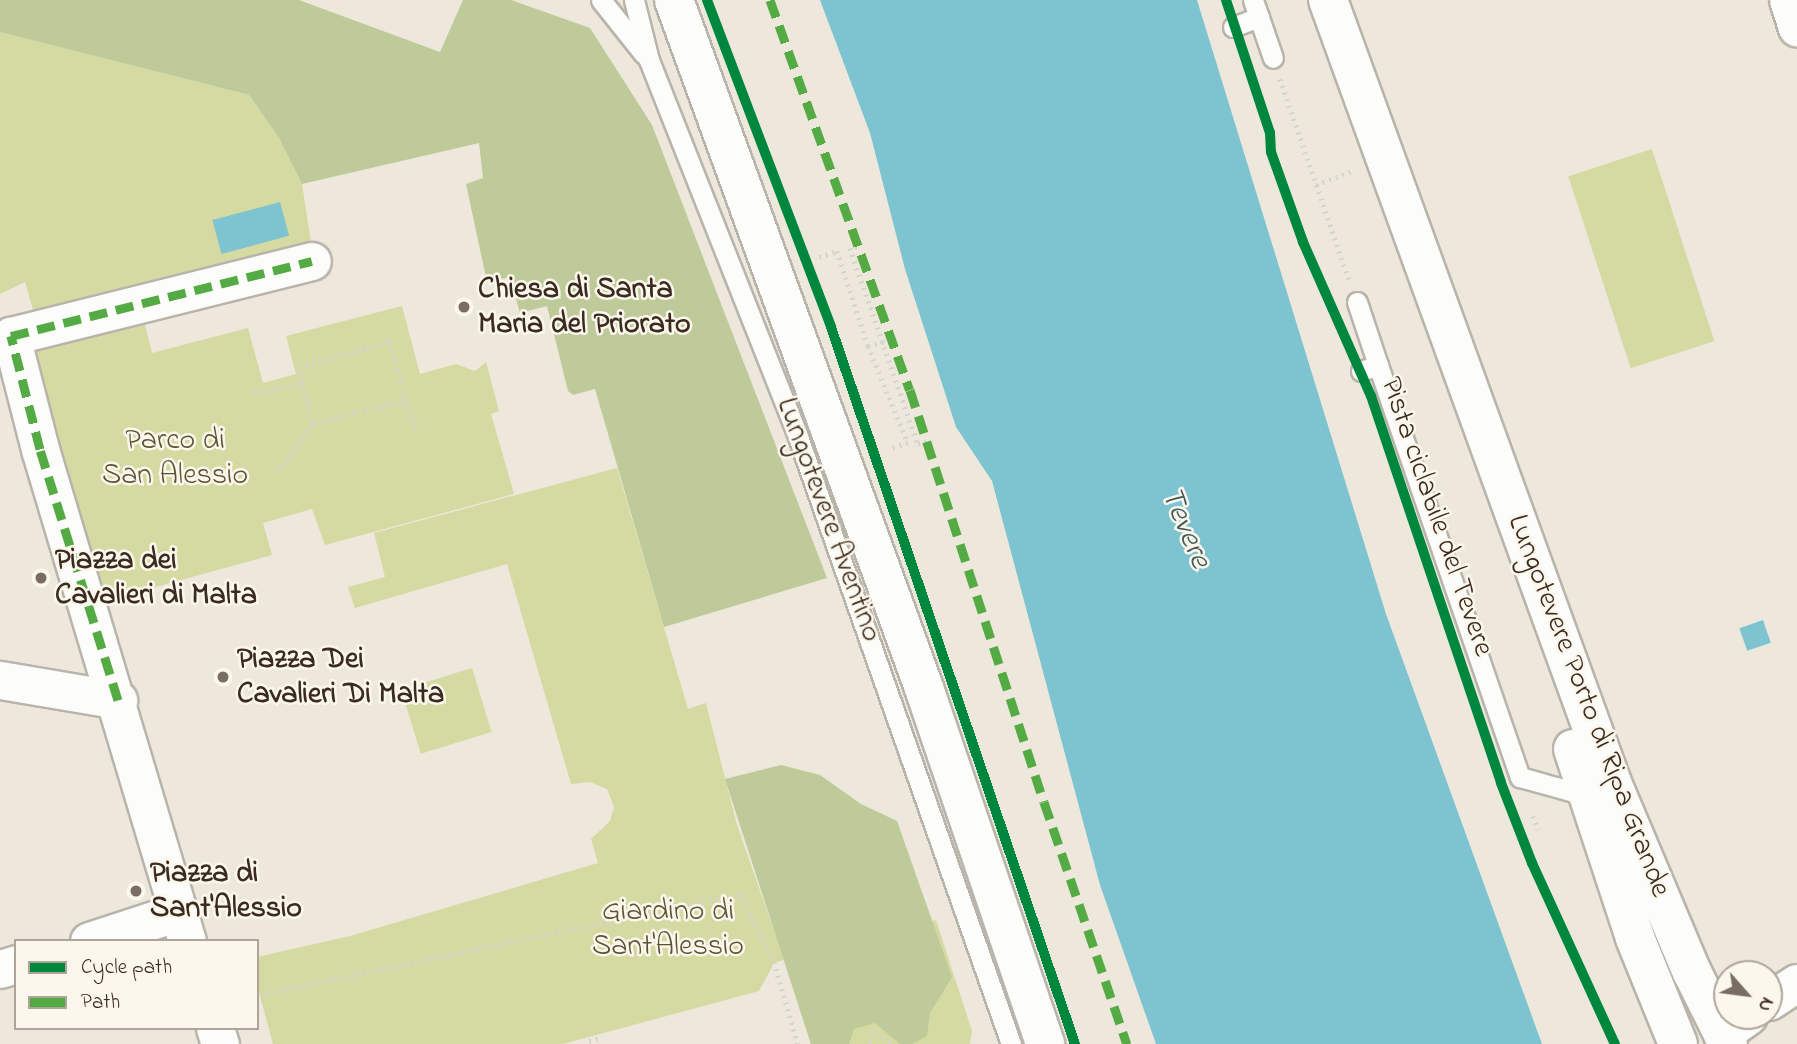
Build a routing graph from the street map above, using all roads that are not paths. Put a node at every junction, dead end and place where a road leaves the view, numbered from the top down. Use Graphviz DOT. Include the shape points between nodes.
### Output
graph roads {
  1 [pos="600,0"];
  2 [pos="634,0"];
  3 [pos="674,0"];
  4 [pos="1328,0"];
  5 [pos="1788,0"];
  6 [pos="1256,8"];
  7 [pos="1233,27"];
  8 [pos="1797,28"];
  9 [pos="1273,58"];
  10 [pos="649,60"];
  11 [pos="312,261"];
  12 [pos="1357,302"];
  13 [pos="1461,375"];
  14 [pos="0,680"];
  15 [pos="118,700"];
  16 [pos="1588,796"];
  17 [pos="182,926"];
  18 [pos="101,939"];
  19 [pos="1733,1031"];
  20 [pos="1011,1044"];
  21 [pos="1045,1044"];
  22 [pos="1678,1044"];
  1 -- 10 [label="lane"];
  2 -- 10 [label="lane, Lungotevere Aventino"];
  3 -- 21 [label="main road, Lungotevere Aventino" via="924,688"];
  4 -- 13 [label="main road, Lungotevere Porto di Ripa Grande"];
  5 -- 8 [label="street"];
  6 -- 7 [label="lane"];
  6 -- 9 [label="lane"];
  10 -- 20 [label="lane, Lungotevere Aventino" via="802,449"];
  11 -- 15 [label="street" via="11,336 40,449"];
  12 -- 16 [label="lane" via="1369,368 1520,777"];
  13 -- 16 [label="main road, Lungotevere Porto di Ripa Grande" via="1492,501"];
  13 -- 19 [label="main road, Lungotevere Porto di Ripa Grande" via="1537,569 1612,783"];
  14 -- 15 [label="street"];
  15 -- 17 [label="street"];
  16 -- 22 [label="main road, Lungotevere Porto di Ripa Grande" via="1635,938"];
  17 -- 18 [label="street"];
}
